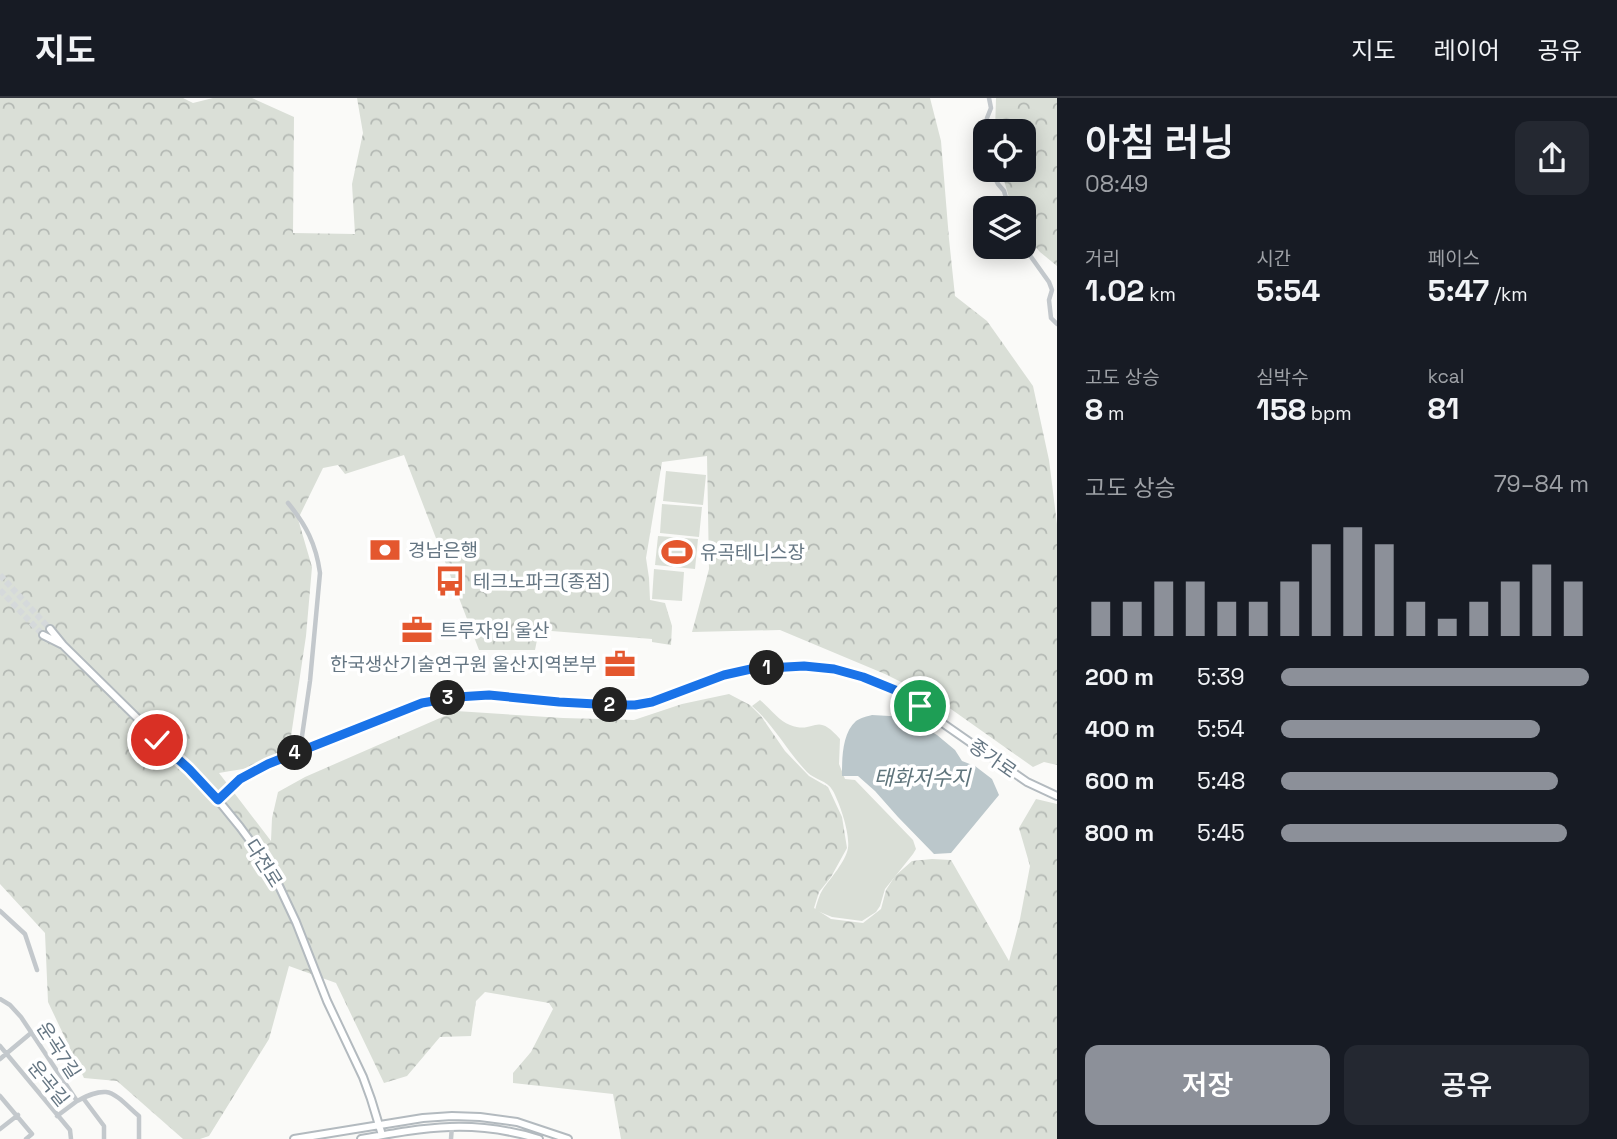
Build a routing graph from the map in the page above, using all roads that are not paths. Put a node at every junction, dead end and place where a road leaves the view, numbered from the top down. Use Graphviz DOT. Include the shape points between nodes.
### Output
graph roads {
  1 [pos="989,98"];
  2 [pos="987,119"];
  3 [pos="1033,259"];
  4 [pos="1057,324"];
  5 [pos="288,503"];
  6 [pos="50,629"];
  7 [pos="43,635"];
  8 [pos="63,645"];
  9 [pos="300,750"];
  10 [pos="1057,796"];
  11 [pos="218,800"];
  12 [pos="0,911"];
  13 [pos="37,970"];
  14 [pos="0,999"];
  15 [pos="31,1032"];
  16 [pos="0,1045"];
  17 [pos="7,1054"];
  18 [pos="0,1059"];
  19 [pos="0,1096"];
  20 [pos="80,1099"];
  21 [pos="18,1115"];
  22 [pos="58,1116"];
  23 [pos="379,1124"];
  24 [pos="452,1126"];
  25 [pos="0,1129"];
  26 [pos="382,1135"];
  27 [pos="26,1139"];
  28 [pos="71,1139"];
  29 [pos="104,1139"];
  30 [pos="139,1139"];
  31 [pos="294,1139"];
  32 [pos="361,1139"];
  33 [pos="451,1139"];
  34 [pos="539,1139"];
  35 [pos="568,1139"];
  1 -- 2 [label="street" via="992,108"];
  3 -- 4 [label="street" via="1049,282 1051,318"];
  5 -- 9 [label="street" via="308,531 320,573"];
  6 -- 8 [label="main road, 다전로"];
  7 -- 8 [label="main road, 다전로"];
  8 -- 11 [label="main road, 다전로"];
  9 -- 10 [label="main road, 종가로" via="440,699 489,695 635,705 724,675 804,666 834,669 895,690 1027,782"];
  9 -- 11 [label="main road, 종가로" via="240,779"];
  11 -- 23 [label="main road, 다전로" via="271,869 363,1077"];
  12 -- 13 [label="street" via="25,934"];
  14 -- 15 [label="street, 운곡7길"];
  15 -- 17 [label="street"];
  15 -- 20 [label="street, 운곡7길"];
  16 -- 17 [label="street, 운곡길"];
  17 -- 18 [label="street"];
  17 -- 22 [label="street, 운곡길"];
  19 -- 21 [label="street"];
  20 -- 22 [label="street, 운곡7길"];
  20 -- 29 [label="street" via="104,1126"];
  20 -- 30 [label="street" via="106,1091 118,1098 139,1116"];
  21 -- 25 [label="street"];
  21 -- 27 [label="street" via="32,1134"];
  22 -- 28 [label="street, 운곡길" via="70,1130"];
  23 -- 26 [label="main road, 다전로"];
  23 -- 31 [label="main road"];
  23 -- 35 [label="main road" via="437,1116 480,1117 517,1122"];
  24 -- 26 [label="main road"];
  24 -- 33 [label="street"];
  24 -- 34 [label="main road" via="497,1129"];
  26 -- 32 [label="main road"];
}
